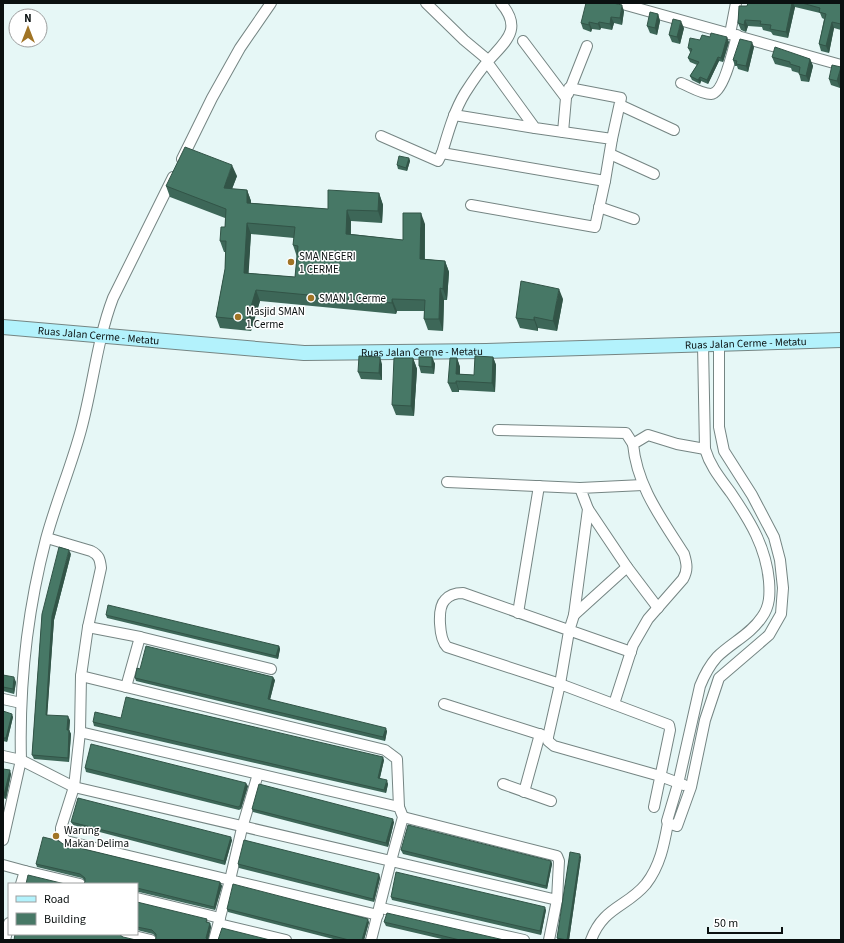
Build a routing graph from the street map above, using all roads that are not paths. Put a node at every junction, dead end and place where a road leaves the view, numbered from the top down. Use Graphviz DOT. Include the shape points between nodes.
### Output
graph roads {
  1 [pos="271,3"];
  2 [pos="426,3"];
  3 [pos="501,3"];
  4 [pos="619,3"];
  5 [pos="736,3"];
  6 [pos="734,34"];
  7 [pos="523,41"];
  8 [pos="587,46"];
  9 [pos="488,61"];
  10 [pos="841,65"];
  11 [pos="681,83"];
  12 [pos="568,93"];
  13 [pos="620,105"];
  14 [pos="454,115"];
  15 [pos="535,128"];
  16 [pos="674,130"];
  17 [pos="563,132"];
  18 [pos="382,136"];
  19 [pos="612,139"];
  20 [pos="442,153"];
  21 [pos="610,154"];
  22 [pos="654,174"];
  23 [pos="605,181"];
  24 [pos="472,205"];
  25 [pos="600,206"];
  26 [pos="634,219"];
  27 [pos="3,327"];
  28 [pos="101,335"];
  29 [pos="841,340"];
  30 [pos="719,344"];
  31 [pos="703,345"];
  32 [pos="498,430"];
  33 [pos="633,444"];
  34 [pos="705,449"];
  35 [pos="447,482"];
  36 [pos="643,485"];
  37 [pos="540,486"];
  38 [pos="580,488"];
  39 [pos="750,491"];
  40 [pos="735,500"];
  41 [pos="588,509"];
  42 [pos="762,512"];
  43 [pos="747,520"];
  44 [pos="47,538"];
  45 [pos="627,566"];
  46 [pos="768,606"];
  47 [pos="658,608"];
  48 [pos="518,613"];
  49 [pos="781,614"];
  50 [pos="574,615"];
  51 [pos="88,627"];
  52 [pos="570,631"];
  53 [pos="140,637"];
  54 [pos="631,652"];
  55 [pos="271,669"];
  56 [pos="81,676"];
  57 [pos="560,684"];
  58 [pos="126,687"];
  59 [pos="3,699"];
  60 [pos="21,703"];
  61 [pos="444,704"];
  62 [pos="614,704"];
  63 [pos="80,732"];
  64 [pos="544,736"];
  65 [pos="3,756"];
  66 [pos="21,760"];
  67 [pos="258,774"];
  68 [pos="660,776"];
  69 [pos="503,784"];
  70 [pos="678,784"];
  71 [pos="74,787"];
  72 [pos="691,787"];
  73 [pos="524,792"];
  74 [pos="551,802"];
  75 [pos="654,806"];
  76 [pos="399,807"];
  77 [pos="6,813"];
  78 [pos="403,817"];
  79 [pos="668,823"];
  80 [pos="242,828"];
  81 [pos="3,840"];
  82 [pos="391,861"];
  83 [pos="3,865"];
  84 [pos="25,871"];
  85 [pos="230,880"];
  86 [pos="21,883"];
  87 [pos="76,883"];
  88 [pos="138,898"];
  89 [pos="557,900"];
  90 [pos="380,912"];
  91 [pos="219,921"];
  92 [pos="8,927"];
  93 [pos="130,935"];
  94 [pos="5,940"];
  95 [pos="151,940"];
  96 [pos="214,940"];
  97 [pos="286,940"];
  98 [pos="371,940"];
  99 [pos="524,940"];
  100 [pos="549,940"];
  101 [pos="591,940"];
  1 -- 28 [label="street" via="240,48 212,98 114,298"];
  2 -- 9 [label="street"];
  3 -- 9 [label="street" via="508,11 512,25 506,42"];
  4 -- 6 [label="street"];
  5 -- 6 [label="street"];
  6 -- 10 [label="street"];
  6 -- 11 [label="street" via="728,71 715,92 703,92"];
  7 -- 12 [label="street"];
  8 -- 12 [label="street"];
  9 -- 14 [label="street" via="465,93"];
  9 -- 15 [label="street"];
  12 -- 13 [label="street" via="621,98"];
  12 -- 17 [label="street"];
  13 -- 16 [label="street"];
  13 -- 19 [label="street"];
  14 -- 15 [label="street"];
  14 -- 20 [label="street"];
  15 -- 17 [label="street"];
  17 -- 19 [label="street"];
  18 -- 20 [label="street" via="438,161"];
  19 -- 21 [label="street"];
  20 -- 23 [label="street"];
  21 -- 22 [label="street"];
  21 -- 23 [label="street"];
  23 -- 25 [label="street"];
  24 -- 25 [label="street" via="595,227"];
  25 -- 26 [label="street"];
  27 -- 28 [label="main road, Ruas Jalan Cerme - Metatu"];
  28 -- 31 [label="main road, Ruas Jalan Cerme - Metatu" via="304,353"];
  28 -- 44 [label="street" via="81,431"];
  29 -- 30 [label="main road, Ruas Jalan Cerme - Metatu"];
  30 -- 31 [label="main road, Ruas Jalan Cerme - Metatu"];
  30 -- 39 [label="street" via="719,427 722,445"];
  31 -- 34 [label="street"];
  32 -- 33 [label="street" via="626,433"];
  33 -- 34 [label="street" via="648,435"];
  33 -- 36 [label="street"];
  34 -- 40 [label="street" via="709,463"];
  35 -- 37 [label="street"];
  36 -- 38 [label="street"];
  36 -- 47 [label="street" via="684,554 687,565 687,574"];
  37 -- 38 [label="street"];
  37 -- 48 [label="street"];
  38 -- 41 [label="street"];
  39 -- 40 [label="street"];
  39 -- 42 [label="street"];
  40 -- 43 [label="street"];
  41 -- 45 [label="street"];
  41 -- 50 [label="street"];
  42 -- 43 [label="street"];
  42 -- 49 [label="street" via="774,537 780,560 783,588"];
  43 -- 46 [label="street" via="758,537 766,558"];
  44 -- 51 [label="street" via="91,551 100,559 101,568"];
  44 -- 60 [label="street" via="34,591 24,654"];
  45 -- 47 [label="street"];
  45 -- 50 [label="street"];
  46 -- 49 [label="street"];
  46 -- 70 [label="street" via="762,618 716,658 706,673 695,704"];
  47 -- 54 [label="street" via="648,619"];
  48 -- 52 [label="street"];
  48 -- 57 [label="street" via="456,593 444,600 442,606 443,644"];
  49 -- 72 [label="street" via="769,635 719,678 705,720"];
  50 -- 52 [label="street"];
  51 -- 53 [label="street"];
  51 -- 56 [label="street"];
  52 -- 54 [label="street"];
  52 -- 57 [label="street"];
  53 -- 55 [label="street"];
  53 -- 58 [label="street"];
  54 -- 62 [label="street"];
  56 -- 58 [label="street"];
  56 -- 63 [label="street"];
  57 -- 62 [label="street"];
  57 -- 64 [label="street"];
  58 -- 76 [label="street" via="385,750 397,759"];
  59 -- 60 [label="street"];
  60 -- 66 [label="street"];
  61 -- 64 [label="street"];
  62 -- 68 [label="street" via="669,725"];
  63 -- 67 [label="street"];
  63 -- 71 [label="street"];
  64 -- 68 [label="street" via="554,746"];
  64 -- 73 [label="street"];
  65 -- 66 [label="street"];
  66 -- 71 [label="street"];
  66 -- 77 [label="street"];
  67 -- 76 [label="street"];
  67 -- 80 [label="street"];
  68 -- 70 [label="street"];
  68 -- 75 [label="street"];
  69 -- 73 [label="street"];
  70 -- 72 [label="street"];
  70 -- 79 [label="street"];
  71 -- 80 [label="street"];
  71 -- 85 [label="street" via="61,828 61,835 66,841"];
  72 -- 79 [label="street" via="679,824 677,826"];
  73 -- 74 [label="street"];
  76 -- 78 [label="street"];
  77 -- 81 [label="street"];
  78 -- 82 [label="street"];
  78 -- 89 [label="street" via="557,856"];
  79 -- 101 [label="street" via="662,852 653,874 640,890 605,916"];
  80 -- 82 [label="street"];
  80 -- 85 [label="street"];
  82 -- 89 [label="street"];
  82 -- 90 [label="street"];
  83 -- 84 [label="street"];
  84 -- 86 [label="street"];
  84 -- 87 [label="street"];
  85 -- 90 [label="street"];
  85 -- 91 [label="street"];
  88 -- 91 [label="street"];
  89 -- 100 [label="street"];
  90 -- 98 [label="street"];
  90 -- 99 [label="street"];
  91 -- 96 [label="street"];
  91 -- 97 [label="street"];
  92 -- 94 [label="street"];
  93 -- 95 [label="street"];
}
